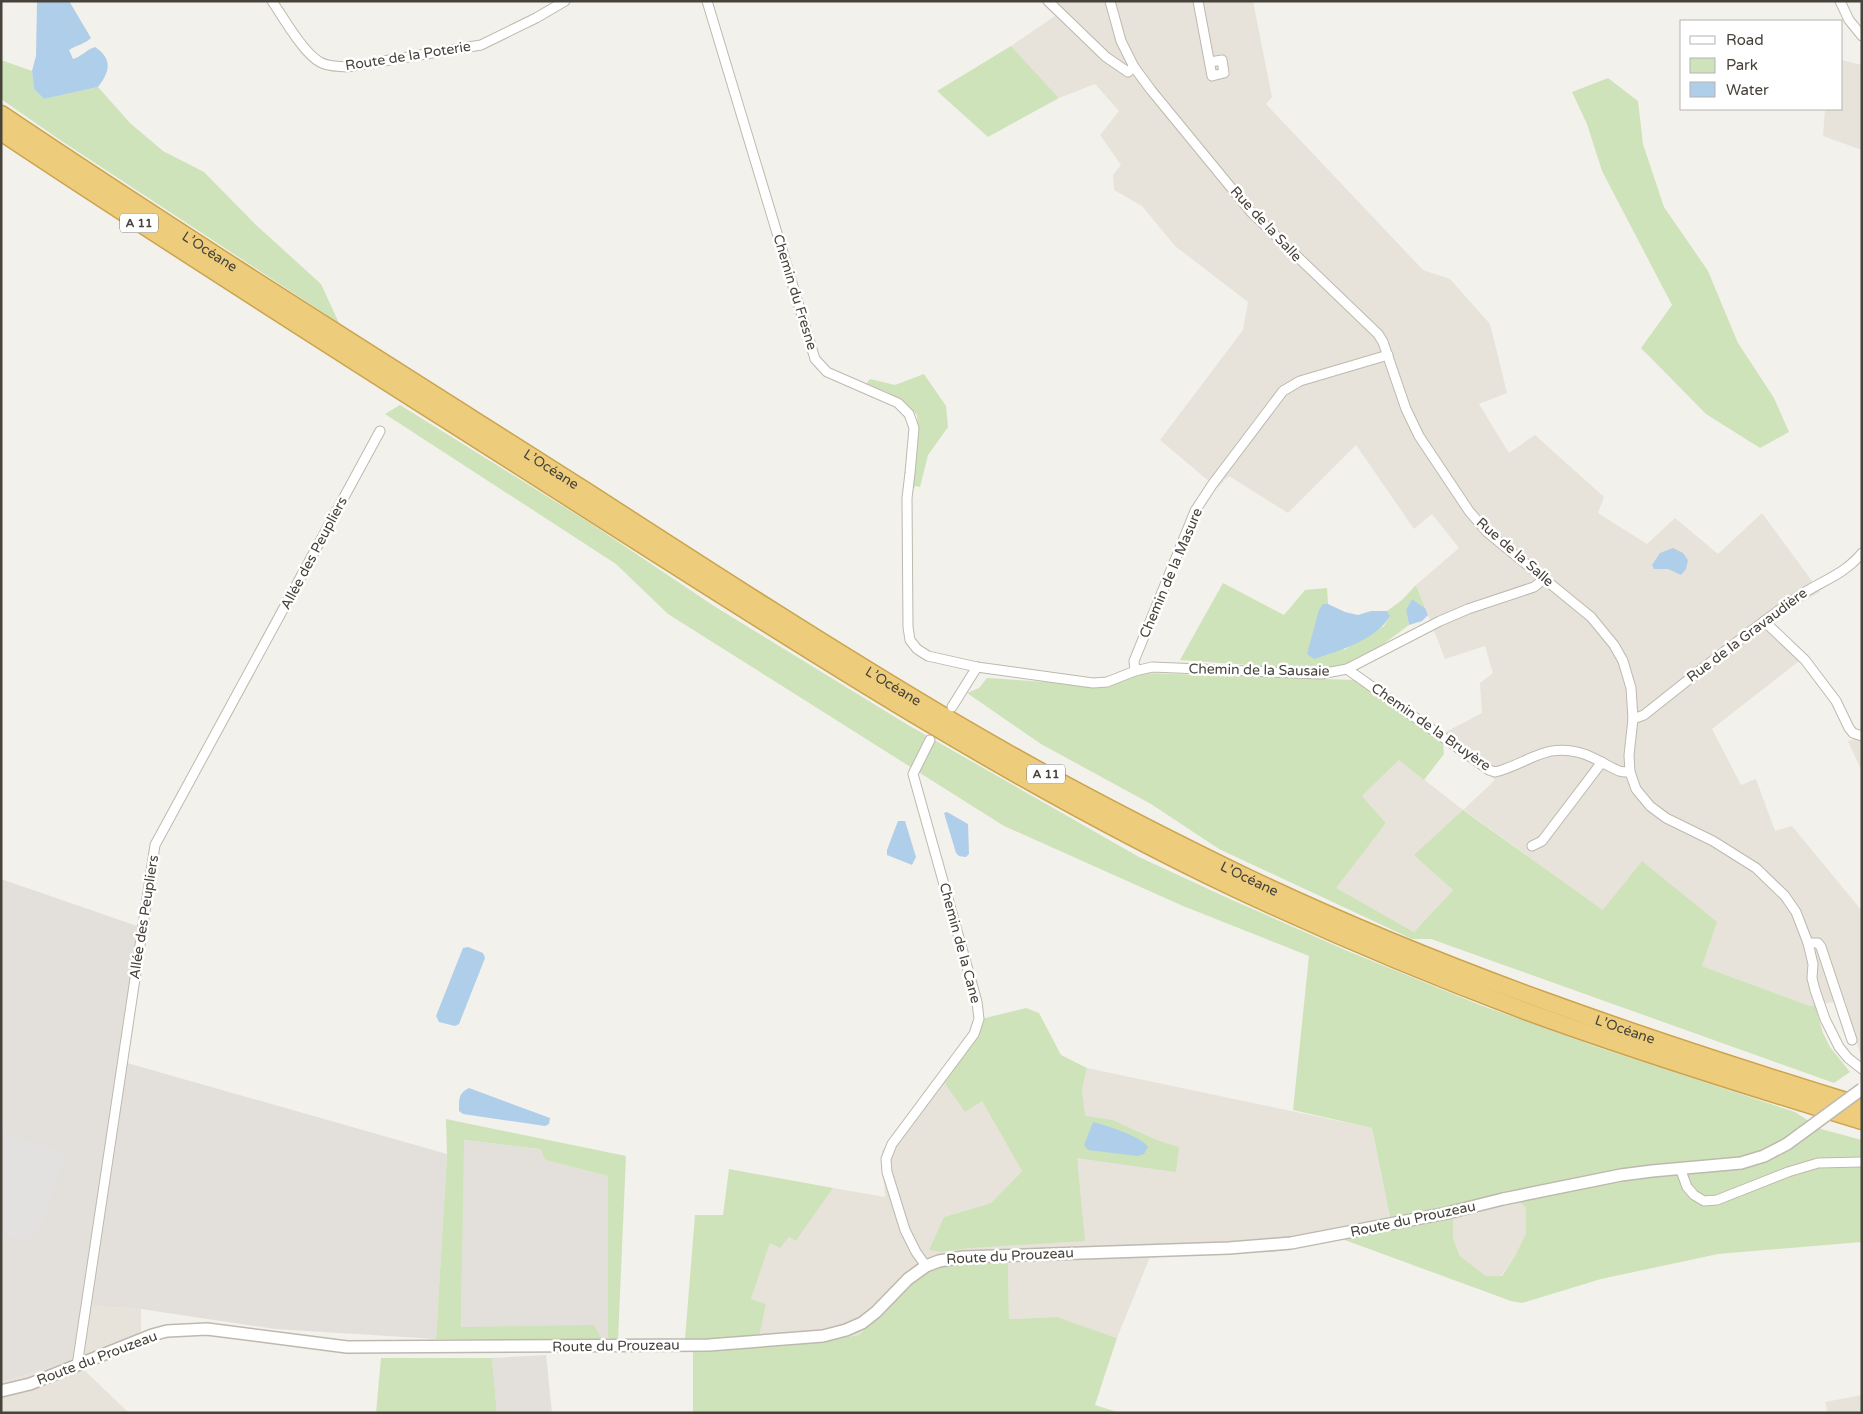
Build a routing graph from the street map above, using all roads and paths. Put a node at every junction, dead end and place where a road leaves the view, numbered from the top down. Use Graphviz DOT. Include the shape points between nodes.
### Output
graph roads {
  1 [pos="272,1"];
  2 [pos="565,1"];
  3 [pos="707,1"];
  4 [pos="1048,1"];
  5 [pos="1110,1"];
  6 [pos="1198,1"];
  7 [pos="1840,1"];
  8 [pos="1862,36"];
  9 [pos="1210,62"];
  10 [pos="1134,68"];
  11 [pos="1,114"];
  12 [pos="1,132"];
  13 [pos="1388,355"];
  14 [pos="380,431"];
  15 [pos="1862,553"];
  16 [pos="1544,579"];
  17 [pos="1764,620"];
  18 [pos="977,667"];
  19 [pos="1347,669"];
  20 [pos="1134,671"];
  21 [pos="952,707"];
  22 [pos="1632,719"];
  23 [pos="1862,736"];
  24 [pos="930,740"];
  25 [pos="1602,762"];
  26 [pos="1630,772"];
  27 [pos="1532,846"];
  28 [pos="1808,943"];
  29 [pos="1852,1040"];
  30 [pos="1862,1069"];
  31 [pos="1862,1088"];
  32 [pos="1862,1106"];
  33 [pos="1862,1121"];
  34 [pos="1862,1162"];
  35 [pos="1680,1168"];
  36 [pos="926,1266"];
  37 [pos="77,1366"];
  38 [pos="1,1391"];
  1 -- 2 [label="street, Route de la Poterie" via="309,55 320,63 347,67 481,45"];
  3 -- 18 [label="street, Chemin du Fresne" via="815,359 827,372 898,404 909,414 914,428 906,498 910,640 928,656"];
  4 -- 10 [label="street" via="1106,57 1128,72"];
  5 -- 10 [label="street, Rue de la Salle" via="1121,41"];
  6 -- 9 [label="street"];
  7 -- 8 [label="street"];
  10 -- 13 [label="street, Rue de la Salle" via="1251,212 1371,327"];
  11 -- 32 [label="highway, L’Océane / A 11" via="799,627 955,723 1101,804 1287,896 1462,970 1629,1032"];
  12 -- 33 [label="highway, L’Océane / A 11" via="797,644 954,739 1086,813 1241,891 1446,980 1606,1039"];
  13 -- 16 [label="street, Rue de la Salle" via="1419,436 1469,511 1487,532"];
  13 -- 20 [label="street, Chemin de la Masure" via="1300,381 1283,391 1195,511 1134,661"];
  14 -- 37 [label="street, Allée des Peupliers" via="155,845"];
  15 -- 17 [label="street, Rue de la Gravaudière" via="1838,575 1811,587"];
  16 -- 19 [label="street, Chemin de la Sausaie" via="1534,587 1440,621"];
  16 -- 22 [label="street, Rue de la Salle" via="1591,618 1614,644 1629,676"];
  17 -- 22 [label="street, Rue de la Gravaudière" via="1644,715"];
  17 -- 23 [label="street" via="1805,660 1836,701 1849,728"];
  18 -- 20 [label="street" via="1093,683 1106,682"];
  18 -- 21 [label="street"];
  19 -- 20 [label="street, Chemin de la Sausaie" via="1321,674 1152,667"];
  19 -- 25 [label="street, Chemin de la Bruyère" via="1489,770 1503,770 1536,755 1567,750"];
  22 -- 26 [label="street, Rue de la Salle"];
  24 -- 36 [label="street, Chemin de la Cane" via="913,774 979,1019 974,1034 892,1144 886,1159 905,1230"];
  25 -- 26 [label="street, Chemin de la Bruyère"];
  25 -- 27 [label="street" via="1542,841"];
  26 -- 28 [label="street, Rue de la Salle" via="1636,789 1650,806 1666,818 1736,854 1771,881 1796,912"];
  28 -- 29 [label="street" via="1818,943 1821,947"];
  28 -- 30 [label="street, Rue de la Salle" via="1813,964 1812,978 1825,1019 1839,1047"];
  31 -- 35 [label="street, Route du Prouzeau, bridge" via="1787,1144 1764,1156 1741,1163"];
  34 -- 35 [label="street" via="1818,1163 1710,1201 1694,1195 1687,1187"];
  35 -- 36 [label="street, Route du Prouzeau" via="1603,1178 1291,1243 963,1257"];
  36 -- 37 [label="street, Route du Prouzeau" via="862,1323 823,1336 709,1345 347,1348 188,1329 152,1335"];
  37 -- 38 [label="street, Route du Prouzeau"];
}
